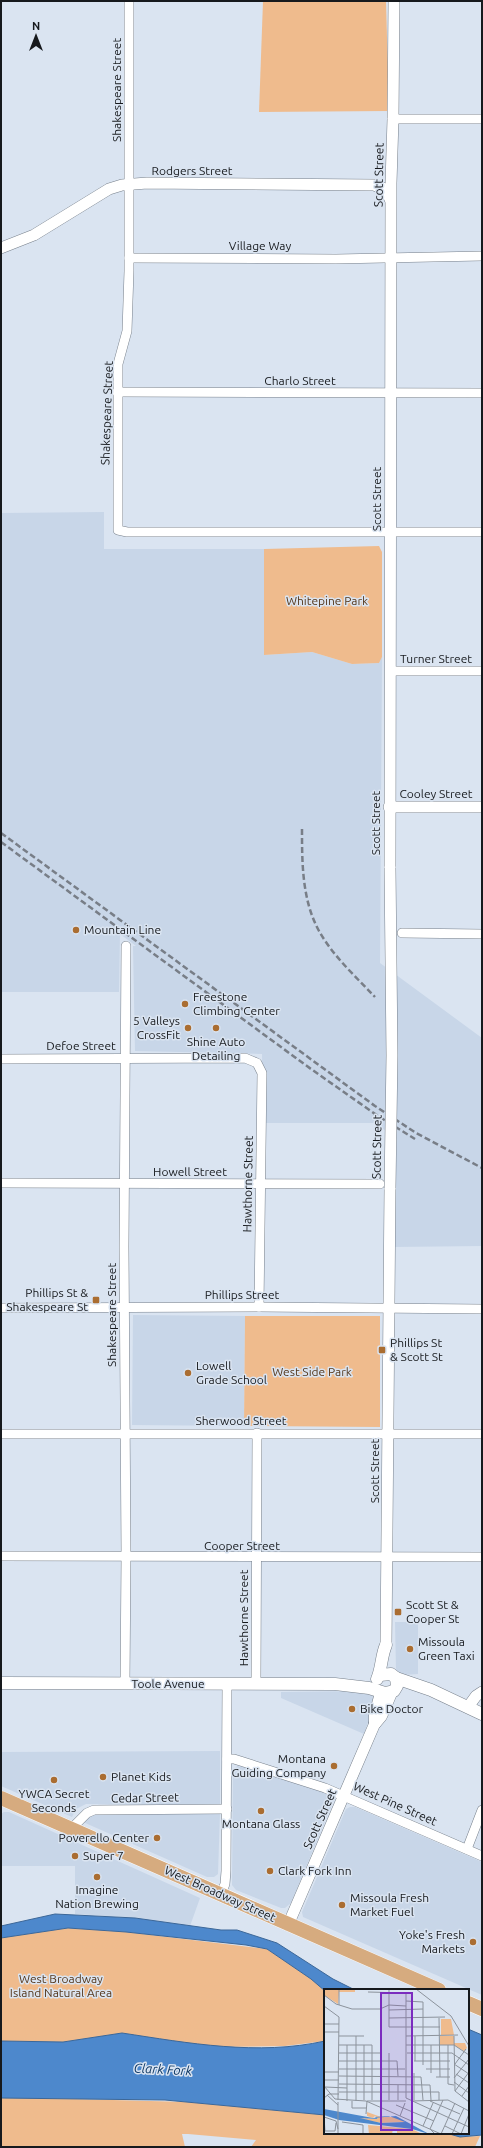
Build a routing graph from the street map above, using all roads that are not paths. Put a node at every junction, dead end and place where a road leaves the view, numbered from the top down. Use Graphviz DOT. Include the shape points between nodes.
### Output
graph roads {
  1 [pos="129,1"];
  2 [pos="394,1"];
  3 [pos="393,119"];
  4 [pos="482,119"];
  5 [pos="129,184"];
  6 [pos="391,202"];
  7 [pos="1,248"];
  8 [pos="482,256"];
  9 [pos="391,257"];
  10 [pos="129,258"];
  11 [pos="118,392"];
  12 [pos="482,392"];
  13 [pos="390,393"];
  14 [pos="390,531"];
  15 [pos="482,532"];
  16 [pos="390,671"];
  17 [pos="482,671"];
  18 [pos="389,807"];
  19 [pos="482,807"];
  20 [pos="402,933"];
  21 [pos="482,934"];
  22 [pos="126,946"];
  23 [pos="126,1058"];
  24 [pos="1,1059"];
  25 [pos="257,1063"];
  26 [pos="1,1183"];
  27 [pos="125,1184"];
  28 [pos="260,1184"];
  29 [pos="385,1186"];
  30 [pos="124,1307"];
  31 [pos="259,1307"];
  32 [pos="1,1308"];
  33 [pos="388,1309"];
  34 [pos="482,1309"];
  35 [pos="257,1433"];
  36 [pos="388,1433"];
  37 [pos="1,1434"];
  38 [pos="124,1434"];
  39 [pos="482,1434"];
  40 [pos="1,1556"];
  41 [pos="126,1556"];
  42 [pos="482,1557"];
  43 [pos="256,1558"];
  44 [pos="387,1558"];
  45 [pos="386,1645"];
  46 [pos="379,1676"];
  47 [pos="395,1677"];
  48 [pos="1,1683"];
  49 [pos="256,1683"];
  50 [pos="125,1684"];
  51 [pos="227,1684"];
  52 [pos="335,1684"];
  53 [pos="386,1692"];
  54 [pos="482,1692"];
  55 [pos="452,1700"];
  56 [pos="468,1707"];
  57 [pos="482,1714"];
  58 [pos="375,1723"];
  59 [pos="227,1759"];
  60 [pos="345,1796"];
  61 [pos="1,1798"];
  62 [pos="227,1809"];
  63 [pos="482,1810"];
  64 [pos="71,1829"];
  65 [pos="467,1850"];
  66 [pos="482,1856"];
  67 [pos="221,1894"];
  68 [pos="288,1925"];
  69 [pos="437,1989"];
  70 [pos="469,2002"];
  71 [pos="482,2009"];
  1 -- 5 [label="street, Shakespeare Street"];
  2 -- 3 [label="street, Scott Street"];
  3 -- 4 [label="street"];
  3 -- 6 [label="street, Scott Street"];
  5 -- 6 [label="street, Rodgers Street" via="374,185 386,189"];
  5 -- 7 [label="street, Rodgers Street" via="109,189 34,235"];
  5 -- 10 [label="street, Shakespeare Street"];
  6 -- 9 [label="street, Scott Street"];
  8 -- 9 [label="street"];
  9 -- 10 [label="street, Village Way"];
  9 -- 13 [label="street, Scott Street"];
  10 -- 11 [label="street, Shakespeare Street" via="127,331 118,364"];
  11 -- 13 [label="street, Charlo Street"];
  11 -- 14 [label="street, Shakespeare Street" via="117,526 122,532"];
  12 -- 13 [label="street, Charlo Street"];
  13 -- 14 [label="street, Scott Street"];
  14 -- 15 [label="street"];
  14 -- 16 [label="street, Scott Street"];
  16 -- 17 [label="street, Turner Street"];
  16 -- 18 [label="street, Scott Street"];
  18 -- 19 [label="street, Cooley Street"];
  18 -- 29 [label="street, Scott Street, bridge" via="392,1055"];
  20 -- 21 [label="street"];
  22 -- 23 [label="street, Shakespeare Street"];
  23 -- 24 [label="street, Defoe Street"];
  23 -- 25 [label="street, Defoe Street" via="245,1058"];
  23 -- 27 [label="street, Shakespeare Street"];
  25 -- 28 [label="street, Hawthorne Street" via="262,1073"];
  26 -- 27 [label="street, Howell Street"];
  27 -- 28 [label="street, Howell Street"];
  27 -- 30 [label="street, Shakespeare Street"];
  28 -- 29 [label="street, Howell Street"];
  28 -- 31 [label="street, Hawthorne Street"];
  29 -- 33 [label="street, Scott Street"];
  30 -- 31 [label="street, Phillips Street"];
  30 -- 32 [label="street, Phillips Street"];
  30 -- 38 [label="street, Shakespeare Street"];
  31 -- 33 [label="street, Phillips Street"];
  33 -- 34 [label="street, Phillips Street"];
  33 -- 36 [label="street, Scott Street"];
  35 -- 36 [label="street, Sherwood Street"];
  35 -- 38 [label="street, Sherwood Street"];
  35 -- 43 [label="street, Hawthorne Street"];
  36 -- 39 [label="street, Sherwood Street"];
  36 -- 44 [label="street, Scott Street"];
  37 -- 38 [label="street, Sherwood Street"];
  38 -- 41 [label="street, Shakespeare Street"];
  40 -- 41 [label="street, Cooper Street"];
  41 -- 43 [label="street, Cooper Street"];
  41 -- 50 [label="street, Shakespeare Street"];
  42 -- 44 [label="street, Cooper Street"];
  43 -- 44 [label="street, Cooper Street"];
  43 -- 49 [label="street, Hawthorne Street"];
  44 -- 45 [label="street, Scott Street"];
  45 -- 46 [label="main road"];
  45 -- 47 [label="main road"];
  46 -- 47 [label="main road, Toole Avenue" via="386,1674"];
  46 -- 52 [label="main road, Toole Avenue"];
  46 -- 53 [label="main road"];
  47 -- 53 [label="main road" via="397,1686"];
  47 -- 55 [label="main road, Toole Avenue"];
  48 -- 50 [label="main road, Toole Avenue"];
  49 -- 51 [label="main road, Toole Avenue"];
  49 -- 52 [label="main road, Toole Avenue"];
  50 -- 51 [label="main road, Toole Avenue"];
  51 -- 59 [label="street"];
  52 -- 53 [label="main road, Toole Avenue"];
  53 -- 55 [label="main road, Toole Avenue" via="411,1690 433,1698"];
  53 -- 58 [label="main road" via="381,1716"];
  54 -- 56 [label="street"];
  55 -- 56 [label="main road, Toole Avenue"];
  56 -- 57 [label="main road, Toole Avenue"];
  58 -- 60 [label="street, Scott Street"];
  59 -- 60 [label="street, West Pine Street" via="288,1775"];
  59 -- 62 [label="street"];
  60 -- 65 [label="street, West Pine Street"];
  60 -- 68 [label="street, Scott Street"];
  61 -- 64 [label="main road, West Broadway Street"];
  62 -- 64 [label="street, Cedar Street" via="94,1810 87,1812"];
  62 -- 67 [label="street" via="226,1871"];
  63 -- 65 [label="street"];
  64 -- 67 [label="main road, West Broadway Street"];
  65 -- 66 [label="street, West Pine Street"];
  67 -- 68 [label="main road, West Broadway Street"];
  68 -- 69 [label="main road, West Broadway Street"];
  70 -- 71 [label="main road"];
}
